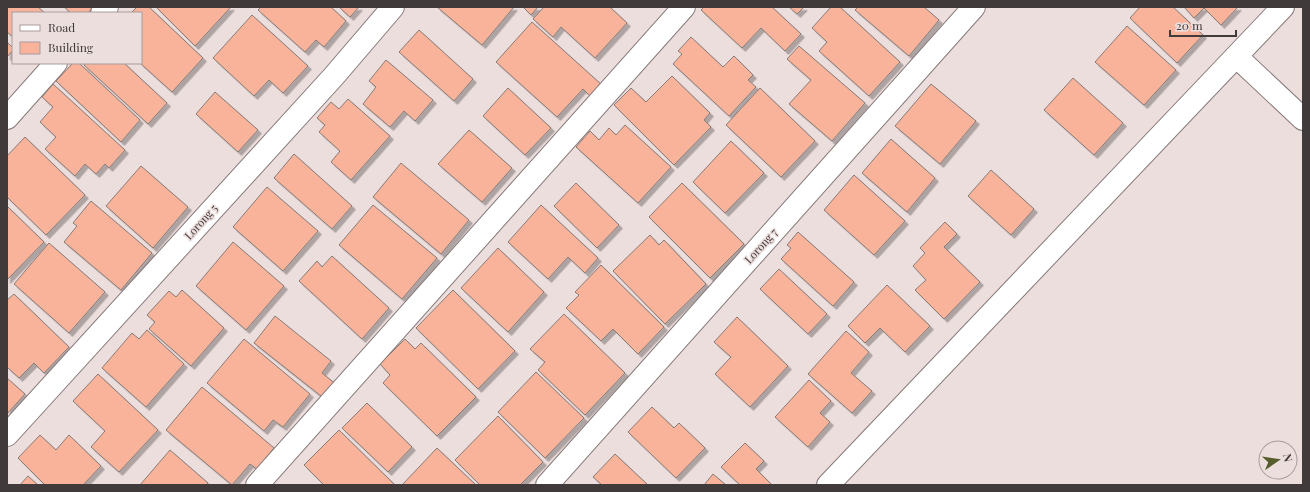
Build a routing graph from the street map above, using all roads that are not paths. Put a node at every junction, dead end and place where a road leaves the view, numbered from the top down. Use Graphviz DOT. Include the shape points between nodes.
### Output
graph roads {
  1 [pos="393,7"];
  2 [pos="684,7"];
  3 [pos="974,7"];
  4 [pos="1283,7"];
  5 [pos="1237,57"];
  6 [pos="55,64"];
  7 [pos="7,118"];
  8 [pos="1303,119"];
  9 [pos="7,435"];
  10 [pos="257,485"];
  11 [pos="547,485"];
  12 [pos="828,485"];
  1 -- 9 [label="street, Lorong 5" via="334,76"];
  2 -- 10 [label="street"];
  3 -- 11 [label="street, Lorong 7"];
  4 -- 5 [label="street"];
  5 -- 8 [label="street"];
  5 -- 12 [label="street"];
  6 -- 7 [label="street"];
}
